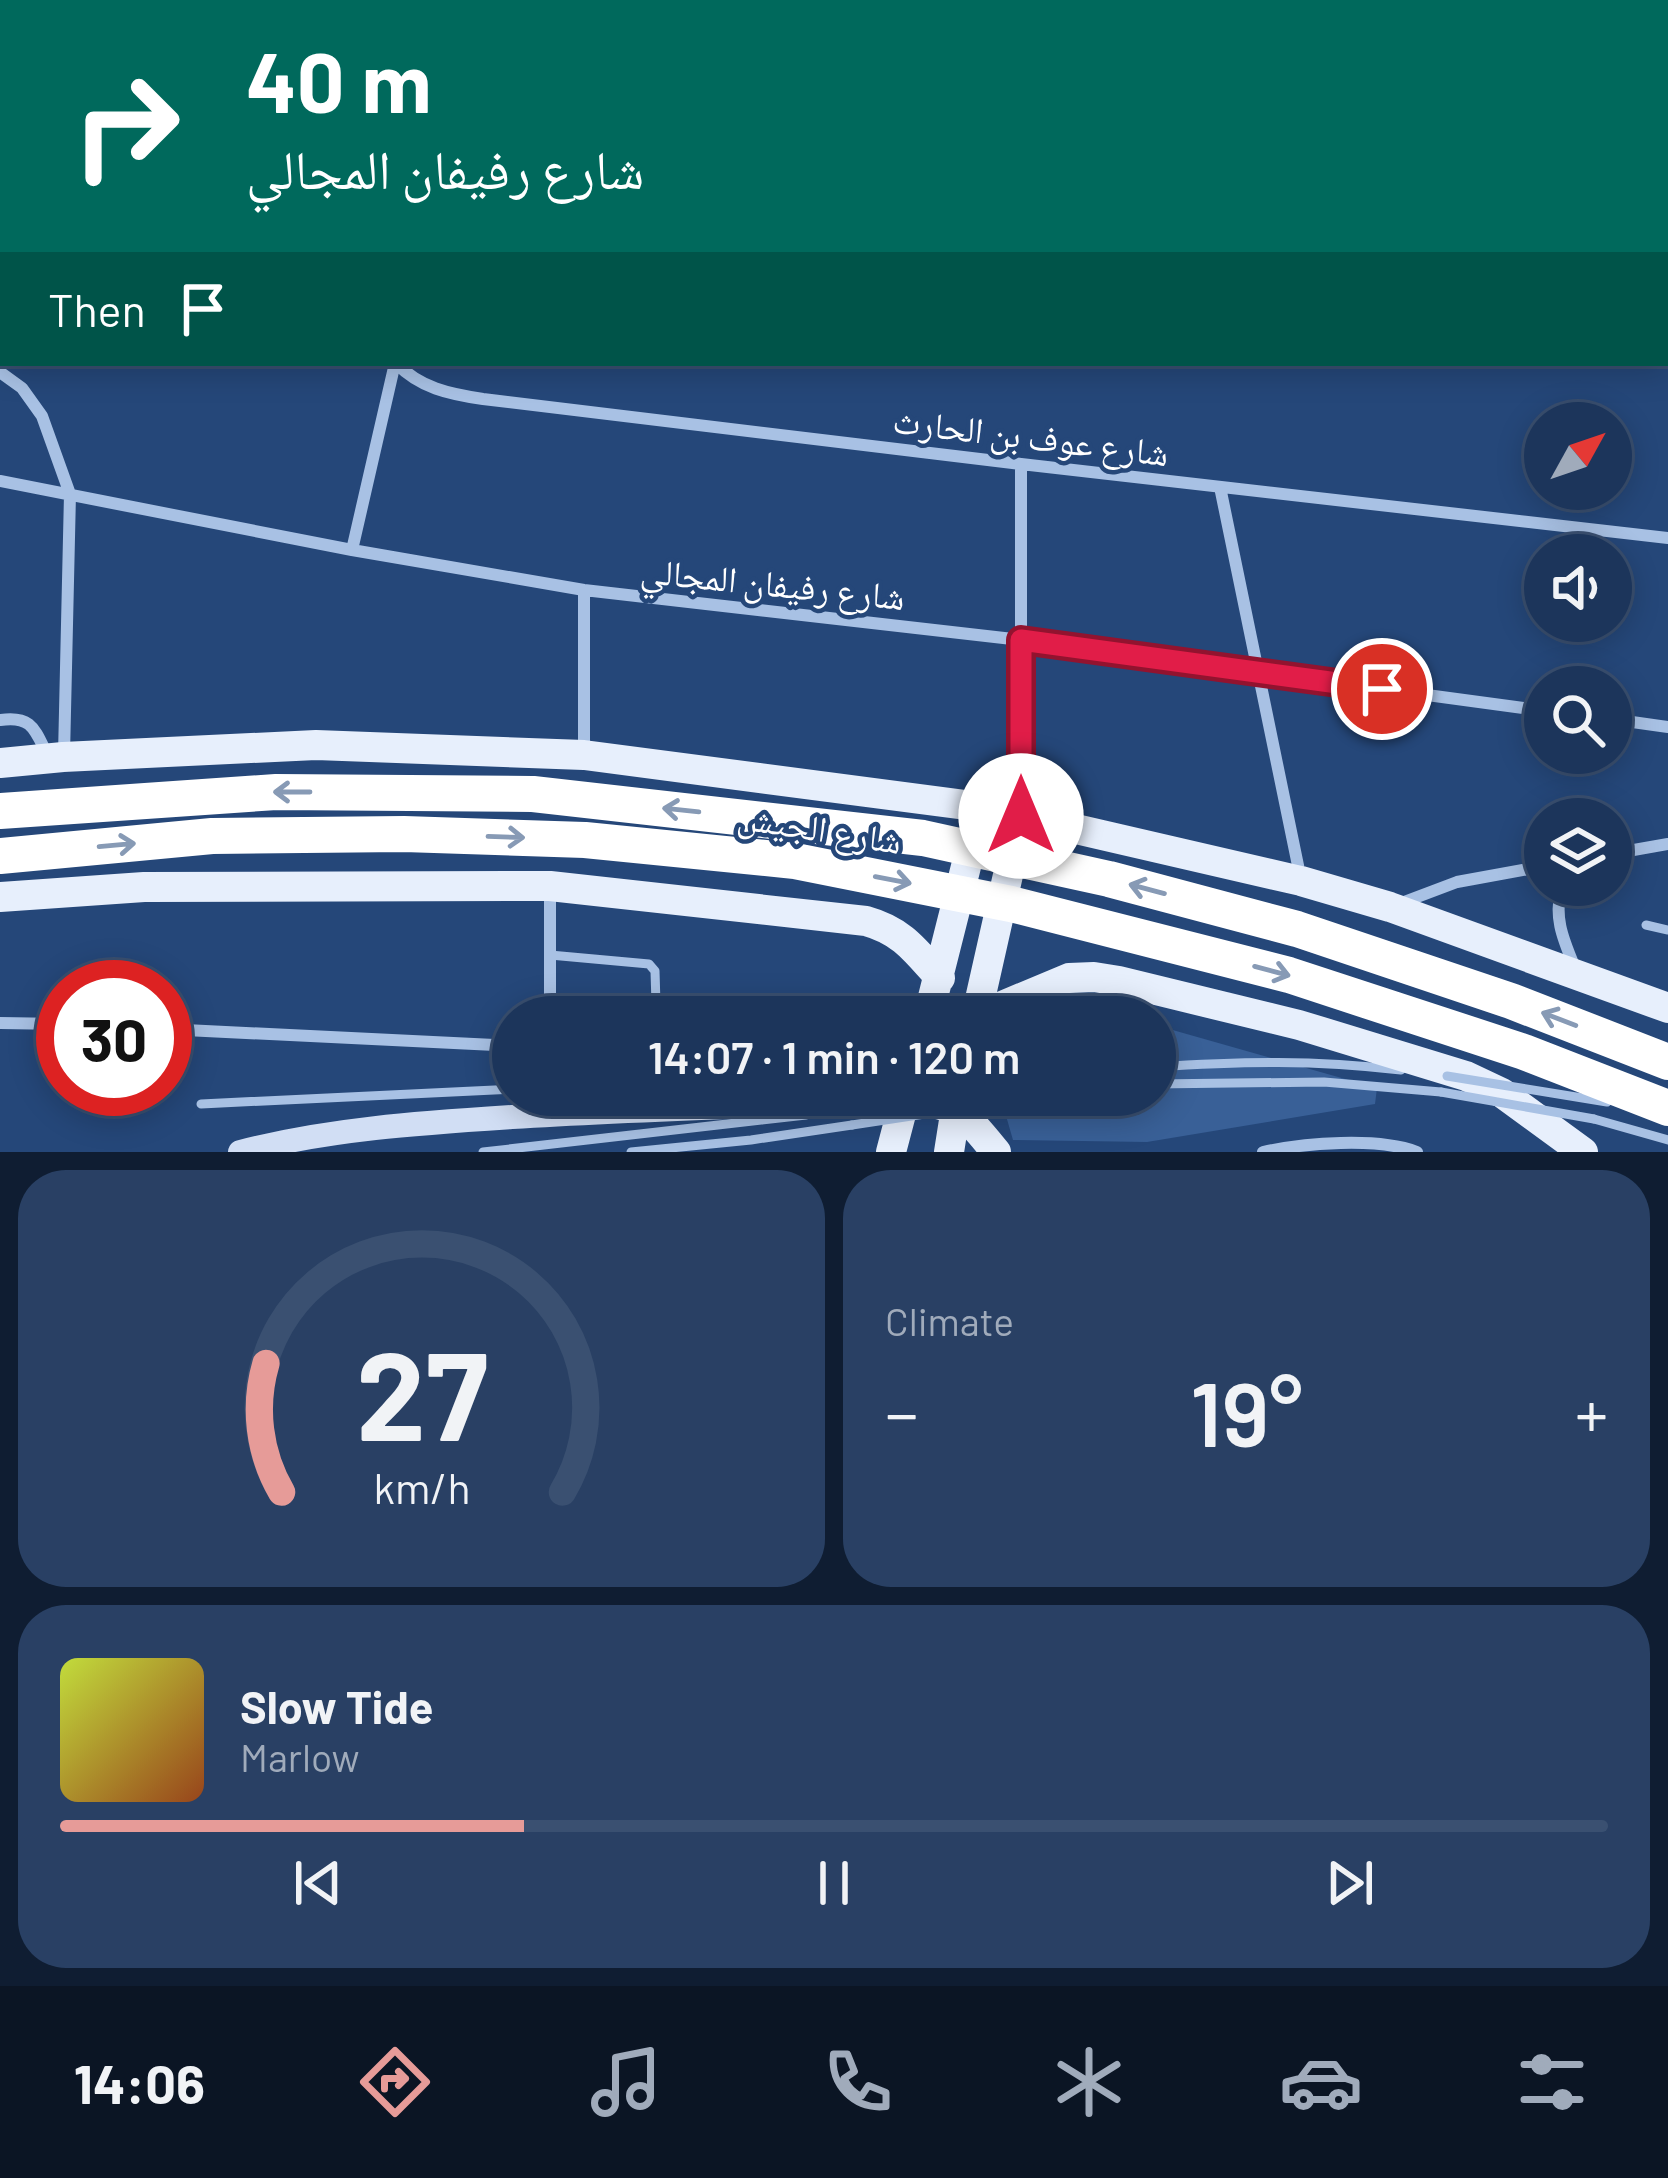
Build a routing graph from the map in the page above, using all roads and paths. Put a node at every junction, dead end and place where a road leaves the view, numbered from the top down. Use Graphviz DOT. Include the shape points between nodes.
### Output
graph roads {
  1 [pos="394,366"];
  2 [pos="398,366"];
  3 [pos="0,372"];
  4 [pos="1021,464"];
  5 [pos="0,481"];
  6 [pos="1220,487"];
  7 [pos="70,494"];
  8 [pos="1668,538"];
  9 [pos="352,550"];
  10 [pos="584,590"];
  11 [pos="1021,640"];
  12 [pos="1259,673"];
  13 [pos="1524,708"];
  14 [pos="0,720"];
  15 [pos="1632,722"];
  16 [pos="1668,727"];
  17 [pos="584,755"];
  18 [pos="56,757"];
  19 [pos="0,763"];
  20 [pos="981,807"];
  21 [pos="0,811"];
  22 [pos="1021,816"];
  23 [pos="1668,844"];
  24 [pos="1632,850"];
  25 [pos="0,856"];
  26 [pos="1524,870"];
  27 [pos="1301,881"];
  28 [pos="550,886"];
  29 [pos="0,897"];
  30 [pos="1557,906"];
  31 [pos="1390,908"];
  32 [pos="1646,925"];
  33 [pos="1668,930"];
  34 [pos="550,955"];
  35 [pos="1578,974"];
  36 [pos="940,978"];
  37 [pos="550,996"];
  38 [pos="656,996"];
  39 [pos="934,996"];
  40 [pos="981,996"];
  41 [pos="1026,996"];
  42 [pos="1668,1009"];
  43 [pos="0,1023"];
  44 [pos="36,1024"];
  45 [pos="192,1030"];
  46 [pos="492,1045"];
  47 [pos="1668,1062"];
  48 [pos="1176,1065"];
  49 [pos="1176,1084"];
  50 [pos="492,1090"];
  51 [pos="1610,1102"];
  52 [pos="201,1104"];
  53 [pos="1660,1111"];
  54 [pos="492,1113"];
  55 [pos="789,1116"];
  56 [pos="892,1116"];
  57 [pos="900,1116"];
  58 [pos="955,1116"];
  59 [pos="968,1116"];
  60 [pos="1668,1120"];
  61 [pos="1668,1140"];
  62 [pos="240,1152"];
  63 [pos="483,1152"];
  64 [pos="631,1152"];
  65 [pos="891,1152"];
  66 [pos="949,1152"];
  67 [pos="996,1152"];
  68 [pos="1263,1152"];
  69 [pos="1417,1152"];
  70 [pos="1583,1152"];
  1 -- 9 [label="street, شارع عوف بن الحارث"];
  2 -- 4 [label="street, شارع عوف بن الحارث" via="457,395"];
  3 -- 7 [label="street" via="43,416"];
  4 -- 6 [label="street, شارع عوف بن الحارث"];
  4 -- 11 [label="street"];
  5 -- 7 [label="street, شارع رفيفان المجالي"];
  6 -- 8 [label="street, شارع عوف بن الحارث"];
  6 -- 12 [label="street"];
  7 -- 9 [label="street, شارع رفيفان المجالي"];
  7 -- 18 [label="street"];
  9 -- 10 [label="street, شارع رفيفان المجالي"];
  10 -- 11 [label="street, شارع رفيفان المجالي"];
  10 -- 17 [label="street"];
  11 -- 12 [label="street, شارع رفيفان المجالي"];
  11 -- 22 [label="street"];
  12 -- 13 [label="street, شارع رفيفان المجالي"];
  12 -- 27 [label="street"];
  14 -- 18 [label="street" via="32,726"];
  15 -- 16 [label="street"];
  17 -- 18 [label="main road" via="316,745"];
  17 -- 20 [label="main road"];
  18 -- 19 [label="main road"];
  20 -- 22 [label="main road"];
  20 -- 36 [label="main road"];
  47 -- 21 [label="highway, شارع الجيش, one-way, bridge" via="1297,928 923,838 533,794 276,792"];
  22 -- 27 [label="main road"];
  22 -- 40 [label="main road"];
  23 -- 24 [label="street"];
  25 -- 53 [label="highway, شارع الجيش, one-way, bridge" via="212,836 404,834 585,839 795,861 992,900 1289,975 1525,1052"];
  26 -- 31 [label="street" via="1457,882"];
  27 -- 31 [label="main road"];
  28 -- 29 [label="main road" via="144,887"];
  28 -- 34 [label="street"];
  28 -- 36 [label="main road" via="866,921 903,937"];
  30 -- 35 [label="street"];
  31 -- 35 [label="main road"];
  32 -- 33 [label="lane"];
  34 -- 37 [label="street"];
  34 -- 38 [label="lane" via="649,964"];
  35 -- 42 [label="main road"];
  36 -- 39 [label="main road"];
  41 -- 70 [label="main road" via="1094,977 1299,1025 1466,1076"];
  43 -- 44 [label="street"];
  45 -- 46 [label="street"];
  48 -- 51 [label="lane, bridge" via="1296,1061"];
  49 -- 61 [label="lane, bridge" via="1324,1082 1442,1092"];
  50 -- 52 [label="lane"];
  53 -- 60 [label="lane"];
  54 -- 62 [label="main road"];
  55 -- 63 [label="lane, bridge"];
  56 -- 64 [label="lane, bridge"];
  57 -- 65 [label="main road"];
  58 -- 66 [label="main road"];
  59 -- 67 [label="main road"];
  68 -- 69 [label="street" via="1375,1142"];
}
